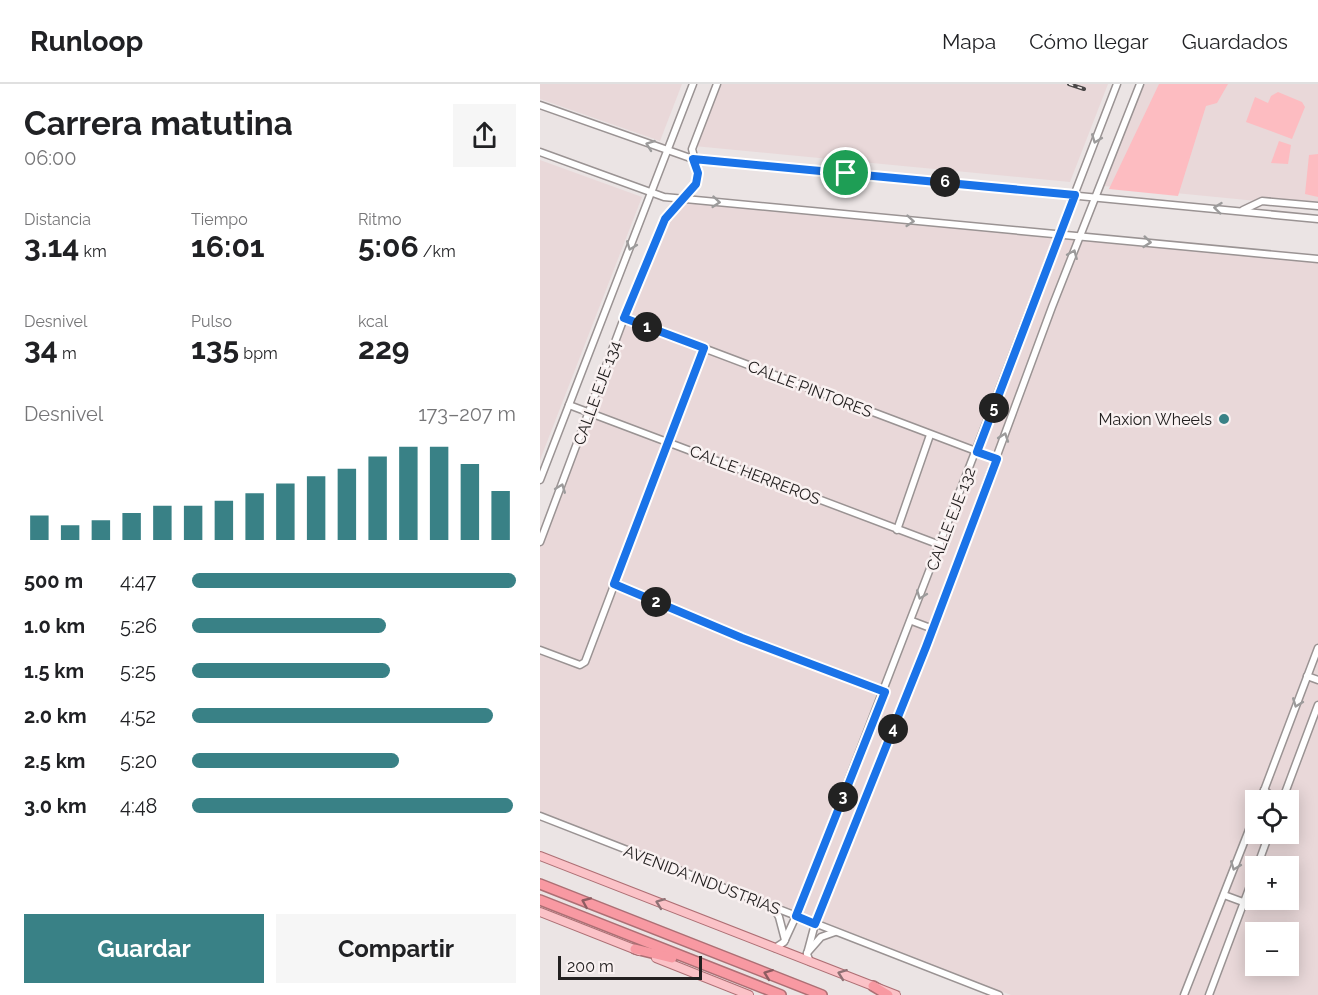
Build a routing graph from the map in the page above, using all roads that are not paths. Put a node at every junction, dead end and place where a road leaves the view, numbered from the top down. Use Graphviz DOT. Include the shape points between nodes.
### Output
graph roads {
  1 [pos="693,84"];
  2 [pos="717,84"];
  3 [pos="1118,84"];
  4 [pos="1140,84"];
  5 [pos="540,105"];
  6 [pos="668,151"];
  7 [pos="540,152"];
  8 [pos="693,159"];
  9 [pos="652,192"];
  10 [pos="1075,195"];
  11 [pos="1098,196"];
  12 [pos="682,199"];
  13 [pos="1318,206"];
  14 [pos="1241,210"];
  15 [pos="1318,219"];
  16 [pos="1060,233"];
  17 [pos="1082,235"];
  18 [pos="1318,260"];
  19 [pos="624,318"];
  20 [pos="704,348"];
  21 [pos="569,405"];
  22 [pos="590,413"];
  23 [pos="930,435"];
  24 [pos="668,442"];
  25 [pos="977,452"];
  26 [pos="997,459"];
  27 [pos="540,480"];
  28 [pos="897,530"];
  29 [pos="540,542"];
  30 [pos="940,545"];
  31 [pos="614,584"];
  32 [pos="912,621"];
  33 [pos="933,629"];
  34 [pos="1318,648"];
  35 [pos="540,650"];
  36 [pos="1307,676"];
  37 [pos="1318,680"];
  38 [pos="885,692"];
  39 [pos="1318,705"];
  40 [pos="1264,790"];
  41 [pos="1284,790"];
  42 [pos="540,816"];
  43 [pos="1245,841"];
  44 [pos="540,856"];
  45 [pos="540,878"];
  46 [pos="540,884"];
  47 [pos="559,891"];
  48 [pos="1224,895"];
  49 [pos="1245,897"];
  50 [pos="540,900"];
  51 [pos="1243,902"];
  52 [pos="773,908"];
  53 [pos="540,912"];
  54 [pos="796,916"];
  55 [pos="815,924"];
  56 [pos="836,932"];
  57 [pos="785,940"];
  58 [pos="775,948"];
  59 [pos="635,949"];
  60 [pos="809,958"];
  61 [pos="703,966"];
  62 [pos="873,986"];
  63 [pos="738,993"];
  64 [pos="749,995"];
  65 [pos="781,995"];
  66 [pos="822,995"];
  67 [pos="888,995"];
  68 [pos="896,995"];
  69 [pos="999,995"];
  70 [pos="1184,995"];
  71 [pos="1209,995"];
  1 -- 6 [label="street, CALLE EJE 134"];
  2 -- 8 [label="street, CALLE EJE 134" via="692,149"];
  3 -- 10 [label="street, CALLE EJE 132, one-way"];
  4 -- 11 [label="street, CALLE EJE 132"];
  6 -- 5 [label="street, one-way"];
  6 -- 8 [label="street"];
  6 -- 9 [label="street, CALLE EJE 134"];
  7 -- 9 [label="street"];
  8 -- 10 [label="street"];
  8 -- 12 [label="street, CALLE EJE 134" via="698,178"];
  9 -- 12 [label="street"];
  9 -- 21 [label="street, CALLE EJE 134, one-way"];
  10 -- 11 [label="street"];
  10 -- 16 [label="street, CALLE EJE 132"];
  14 -- 11 [label="street, one-way"];
  11 -- 17 [label="street, CALLE EJE 132"];
  12 -- 16 [label="street, one-way"];
  12 -- 19 [label="street, CALLE EJE 134" via="665,219"];
  13 -- 14 [label="street" via="1262,201"];
  14 -- 15 [label="street"];
  16 -- 17 [label="street"];
  16 -- 25 [label="street, CALLE EJE 132"];
  17 -- 18 [label="street, one-way"];
  26 -- 17 [label="street, CALLE EJE 132, one-way"];
  19 -- 20 [label="street, CALLE PINTORES"];
  19 -- 22 [label="street, CALLE EJE 134"];
  20 -- 23 [label="street, CALLE PINTORES"];
  20 -- 24 [label="street"];
  21 -- 22 [label="street, CALLE HERREROS"];
  21 -- 27 [label="street, CALLE EJE 134"];
  22 -- 24 [label="street, CALLE HERREROS"];
  29 -- 22 [label="street, CALLE EJE 134, one-way"];
  23 -- 25 [label="street, CALLE PINTORES"];
  23 -- 28 [label="street"];
  24 -- 28 [label="street, CALLE HERREROS"];
  24 -- 31 [label="street"];
  25 -- 26 [label="street, CALLE PINTORES"];
  25 -- 30 [label="street, CALLE EJE 132"];
  26 -- 33 [label="street, CALLE EJE 132"];
  28 -- 30 [label="street, CALLE HERREROS"];
  30 -- 32 [label="street, CALLE EJE 132, one-way"];
  31 -- 35 [label="street" via="582,664"];
  31 -- 38 [label="street"];
  32 -- 33 [label="street"];
  32 -- 38 [label="street, CALLE EJE 132"];
  33 -- 55 [label="street, CALLE EJE 132"];
  34 -- 36 [label="street"];
  36 -- 37 [label="street"];
  36 -- 40 [label="street, one-way"];
  38 -- 54 [label="street, CALLE EJE 132"];
  39 -- 41 [label="street"];
  42 -- 52 [label="street, AVENIDA INDUSTRIAS"];
  43 -- 48 [label="street, one-way"];
  58 -- 44 [label="main road, one-way"];
  45 -- 47 [label="highway"];
  46 -- 47 [label="highway"];
  66 -- 47 [label="highway, one-way"];
  48 -- 51 [label="street"];
  48 -- 70 [label="street"];
  49 -- 51 [label="street"];
  50 -- 61 [label="highway"];
  51 -- 71 [label="street"];
  52 -- 54 [label="street, AVENIDA INDUSTRIAS"];
  52 -- 57 [label="street"];
  53 -- 59 [label="main road"];
  54 -- 55 [label="street, AVENIDA INDUSTRIAS"];
  54 -- 57 [label="street, CALLE EJE 132"];
  55 -- 56 [label="street, AVENIDA INDUSTRIAS"];
  55 -- 60 [label="street, CALLE EJE 132"];
  56 -- 60 [label="street" via="821,937"];
  56 -- 69 [label="street, AVENIDA INDUSTRIAS"];
  57 -- 58 [label="street, CALLE EJE 132"];
  58 -- 60 [label="main road"];
  59 -- 61 [label="highway"];
  59 -- 63 [label="main road"];
  62 -- 60 [label="main road, one-way"];
  61 -- 65 [label="highway"];
  62 -- 67 [label="highway"];
  62 -- 68 [label="main road"];
  63 -- 64 [label="main road"];
}
